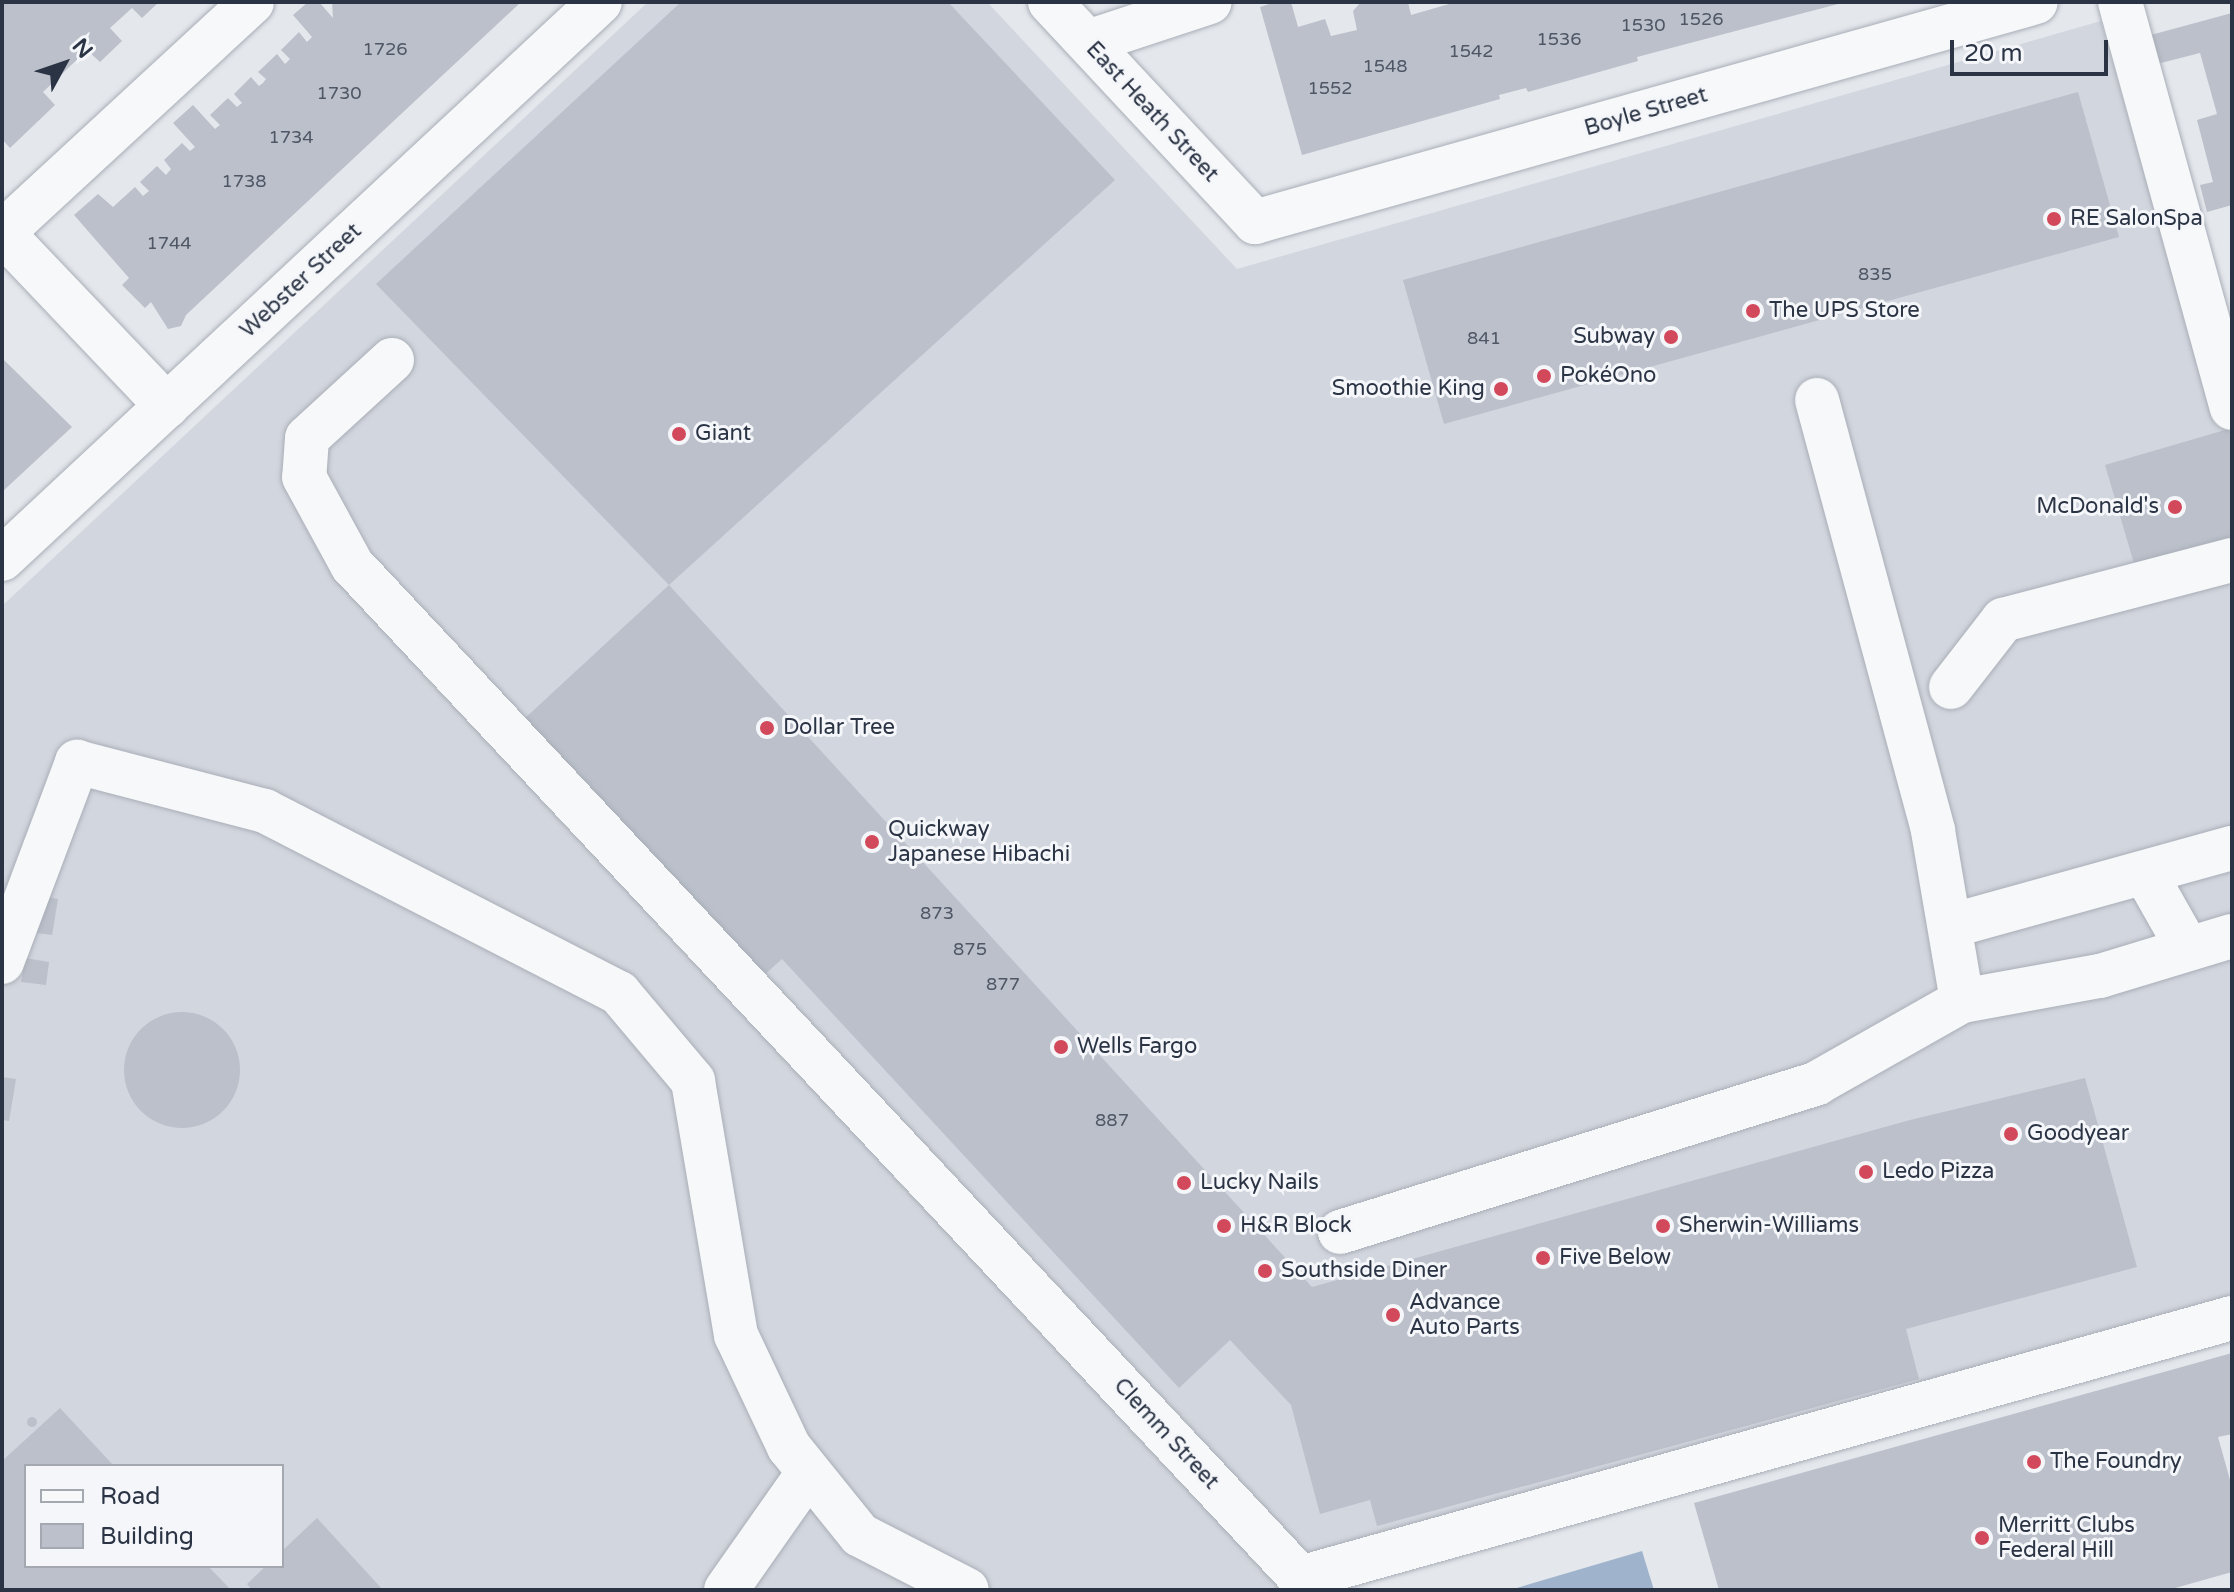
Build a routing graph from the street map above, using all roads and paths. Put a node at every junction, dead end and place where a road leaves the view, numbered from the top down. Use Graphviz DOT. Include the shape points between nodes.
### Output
graph roads {
  1 [pos="252,2"];
  2 [pos="600,2"];
  3 [pos="1050,2"];
  4 [pos="1210,2"];
  5 [pos="2036,2"];
  6 [pos="2120,2"];
  7 [pos="1088,42"];
  8 [pos="1255,222"];
  9 [pos="2,233"];
  10 [pos="392,360"];
  11 [pos="1817,400"];
  12 [pos="167,406"];
  13 [pos="2232,408"];
  14 [pos="2,559"];
  15 [pos="2232,560"];
  16 [pos="1951,687"];
  17 [pos="2232,848"];
  18 [pos="2145,873"];
  19 [pos="1950,926"];
  20 [pos="2232,936"];
  21 [pos="2188,949"];
  22 [pos="2,962"];
  23 [pos="1962,1001"];
  24 [pos="1340,1232"];
  25 [pos="2232,1318"];
  26 [pos="809,1472"];
  27 [pos="1306,1584"];
  28 [pos="726,1590"];
  29 [pos="967,1590"];
  1 -- 9 [label="street"];
  2 -- 12 [label="street, Webster Street"];
  3 -- 7 [label="street, East Heath Street"];
  4 -- 7 [label="street"];
  5 -- 8 [label="street, Boyle Street"];
  6 -- 13 [label="street"];
  7 -- 8 [label="street, East Heath Street"];
  9 -- 12 [label="street"];
  10 -- 27 [label="street, Clemm Street" via="307,438 304,477 352,565"];
  11 -- 19 [label="street" via="1933,831"];
  12 -- 14 [label="street, Webster Street"];
  15 -- 16 [label="street" via="2003,620"];
  17 -- 18 [label="street"];
  18 -- 19 [label="street"];
  18 -- 21 [label="street"];
  19 -- 23 [label="street"];
  20 -- 21 [label="street"];
  21 -- 23 [label="street" via="2100,976"];
  22 -- 26 [label="street" via="77,762 265,811 619,993 693,1081 736,1335 789,1447"];
  23 -- 24 [label="street" via="1817,1083"];
  25 -- 27 [label="street"];
  26 -- 28 [label="street"];
  26 -- 29 [label="street" via="860,1535"];
}
